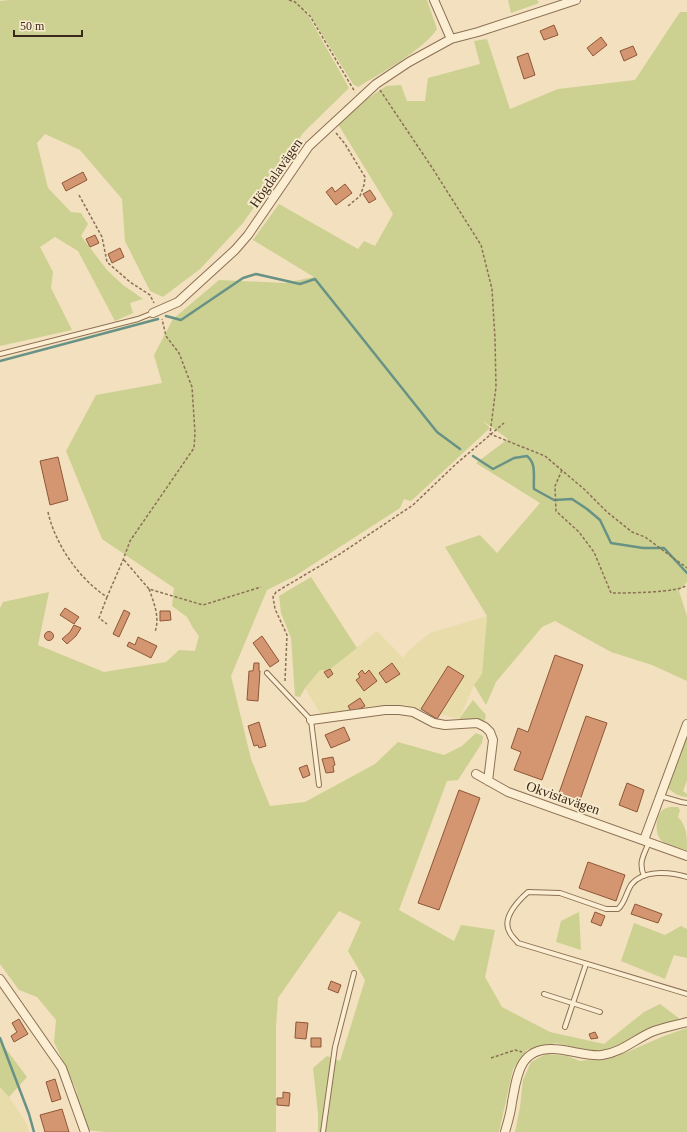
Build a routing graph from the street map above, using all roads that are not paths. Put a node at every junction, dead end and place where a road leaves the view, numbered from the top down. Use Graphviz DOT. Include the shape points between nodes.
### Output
graph roads {
  1 [pos="434,0"];
  2 [pos="576,0"];
  3 [pos="451,39"];
  4 [pos="156,312"];
  5 [pos="0,354"];
  6 [pos="267,674"];
  7 [pos="311,720"];
  8 [pos="687,724"];
  9 [pos="476,774"];
  10 [pos="488,781"];
  11 [pos="319,785"];
  12 [pos="660,796"];
  13 [pos="687,803"];
  14 [pos="647,841"];
  15 [pos="687,856"];
  16 [pos="644,876"];
  17 [pos="687,878"];
  18 [pos="586,964"];
  19 [pos="354,973"];
  20 [pos="0,979"];
  21 [pos="544,994"];
  22 [pos="687,994"];
  23 [pos="573,1003"];
  24 [pos="600,1012"];
  25 [pos="687,1022"];
  26 [pos="565,1027"];
  27 [pos="85,1132"];
  28 [pos="324,1132"];
  29 [pos="506,1132"];
  1 -- 3 [label="street"];
  2 -- 3 [label="street, Högdalavägen"];
  3 -- 4 [label="street, Högdalavägen" via="409,62 359,99 309,146 240,245 178,302"];
  4 -- 5 [label="lane, Högdalavägen" via="138,319"];
  6 -- 7 [label="lane"];
  7 -- 10 [label="street" via="392,710 413,712 434,723 445,725 477,724 490,732 493,740"];
  7 -- 11 [label="lane"];
  8 -- 12 [label="street"];
  9 -- 10 [label="street, Okvistavägen"];
  10 -- 14 [label="street, Okvistavägen" via="508,792"];
  12 -- 13 [label="lane"];
  12 -- 14 [label="street"];
  14 -- 15 [label="street, Okvistavägen"];
  14 -- 16 [label="lane" via="641,869"];
  16 -- 17 [label="lane" via="658,873"];
  16 -- 18 [label="lane" via="632,885 618,909 606,909 560,893 528,892 515,905 508,918 509,932 518,943"];
  18 -- 22 [label="lane"];
  18 -- 23 [label="lane"];
  19 -- 28 [label="lane" via="335,1047"];
  20 -- 27 [label="street" via="62,1068"];
  21 -- 23 [label="lane"];
  23 -- 24 [label="lane"];
  23 -- 26 [label="lane"];
  25 -- 29 [label="street" via="654,1031 624,1049 601,1055 553,1048 536,1051 527,1057 516,1077"];
}
